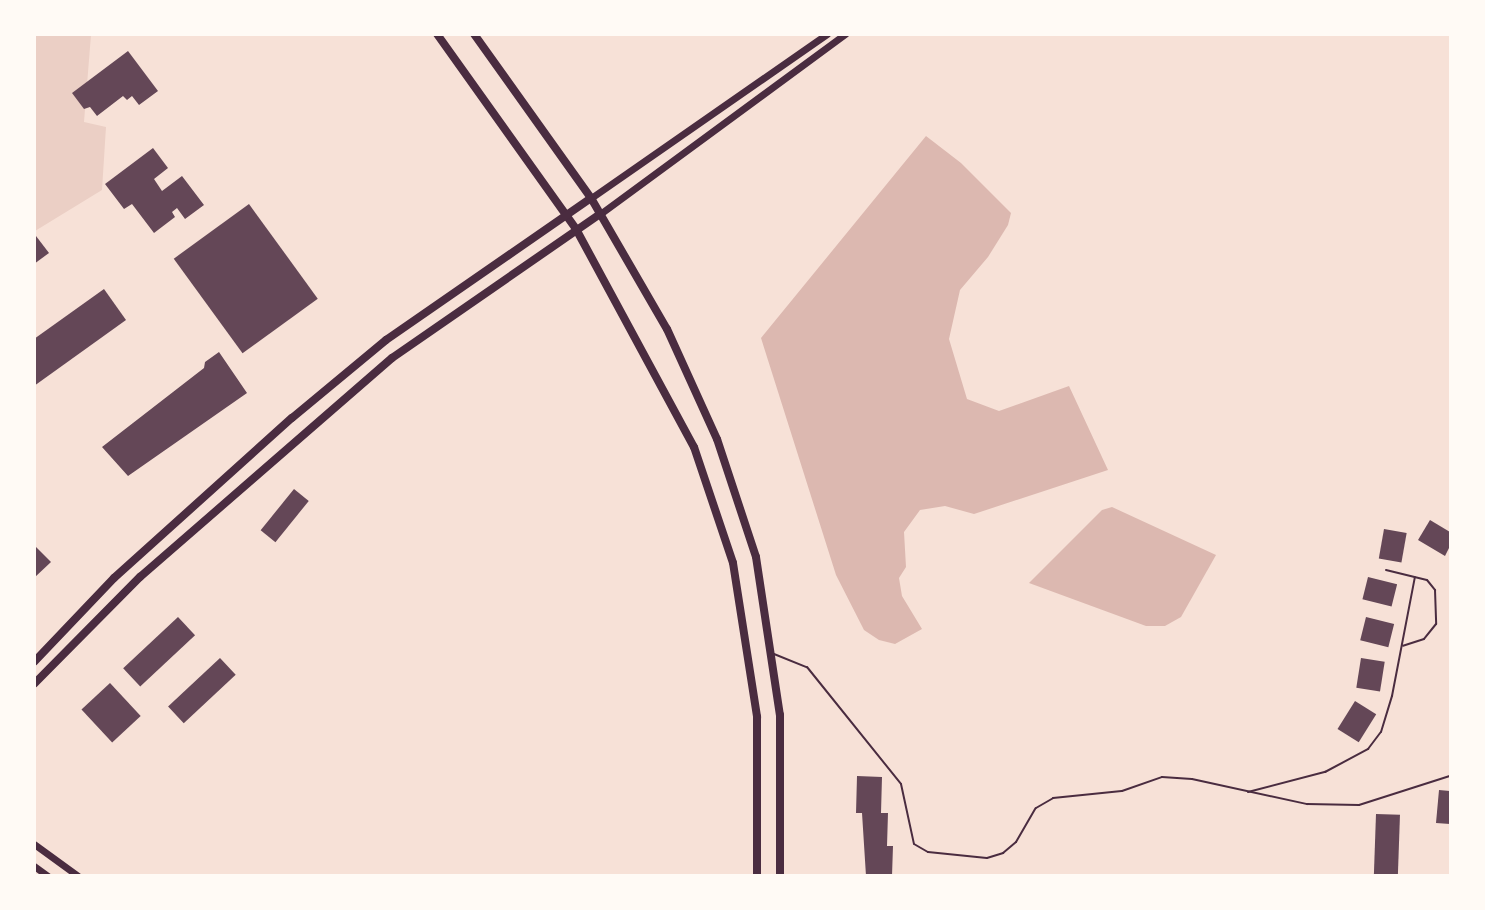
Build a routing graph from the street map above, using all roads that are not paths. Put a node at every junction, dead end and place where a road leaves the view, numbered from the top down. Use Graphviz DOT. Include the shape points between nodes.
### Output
graph roads {
  1 [pos="437,34"];
  2 [pos="474,34"];
  3 [pos="827,34"];
  4 [pos="845,34"];
  5 [pos="591,198"];
  6 [pos="566,214"];
  7 [pos="600,214"];
  8 [pos="576,229"];
  9 [pos="1386,570"];
  10 [pos="1415,577"];
  11 [pos="1403,646"];
  12 [pos="771,652"];
  13 [pos="34,662"];
  14 [pos="34,684"];
  15 [pos="1450,776"];
  16 [pos="1248,792"];
  17 [pos="34,844"];
  18 [pos="34,866"];
  19 [pos="48,876"];
  20 [pos="78,876"];
  21 [pos="757,876"];
  22 [pos="780,876"];
  1 -- 6 [label="main road"];
  2 -- 5 [label="main road"];
  3 -- 5 [label="main road"];
  4 -- 7 [label="main road"];
  5 -- 6 [label="main road"];
  5 -- 7 [label="main road"];
  6 -- 8 [label="main road"];
  6 -- 13 [label="main road" via="386,340 292,418 114,578"];
  7 -- 8 [label="main road"];
  7 -- 12 [label="main road" via="667,329 717,439 756,556"];
  8 -- 14 [label="main road" via="392,358 140,577"];
  8 -- 21 [label="main road" via="643,345 694,447 732,563 757,717"];
  9 -- 10 [label="lane"];
  10 -- 11 [label="lane"];
  10 -- 11 [label="lane" via="1427,580 1435,590 1436,624 1425,639"];
  11 -- 16 [label="lane" via="1381,732 1368,749 1325,772"];
  12 -- 16 [label="lane" via="807,667 901,784 914,844 928,852 987,858 1003,853 1016,842 1036,808 1053,798 1122,791 1162,777"];
  12 -- 22 [label="main road" via="780,716"];
  15 -- 16 [label="lane" via="1359,806 1307,804"];
  17 -- 20 [label="main road"];
  18 -- 19 [label="main road"];
}
